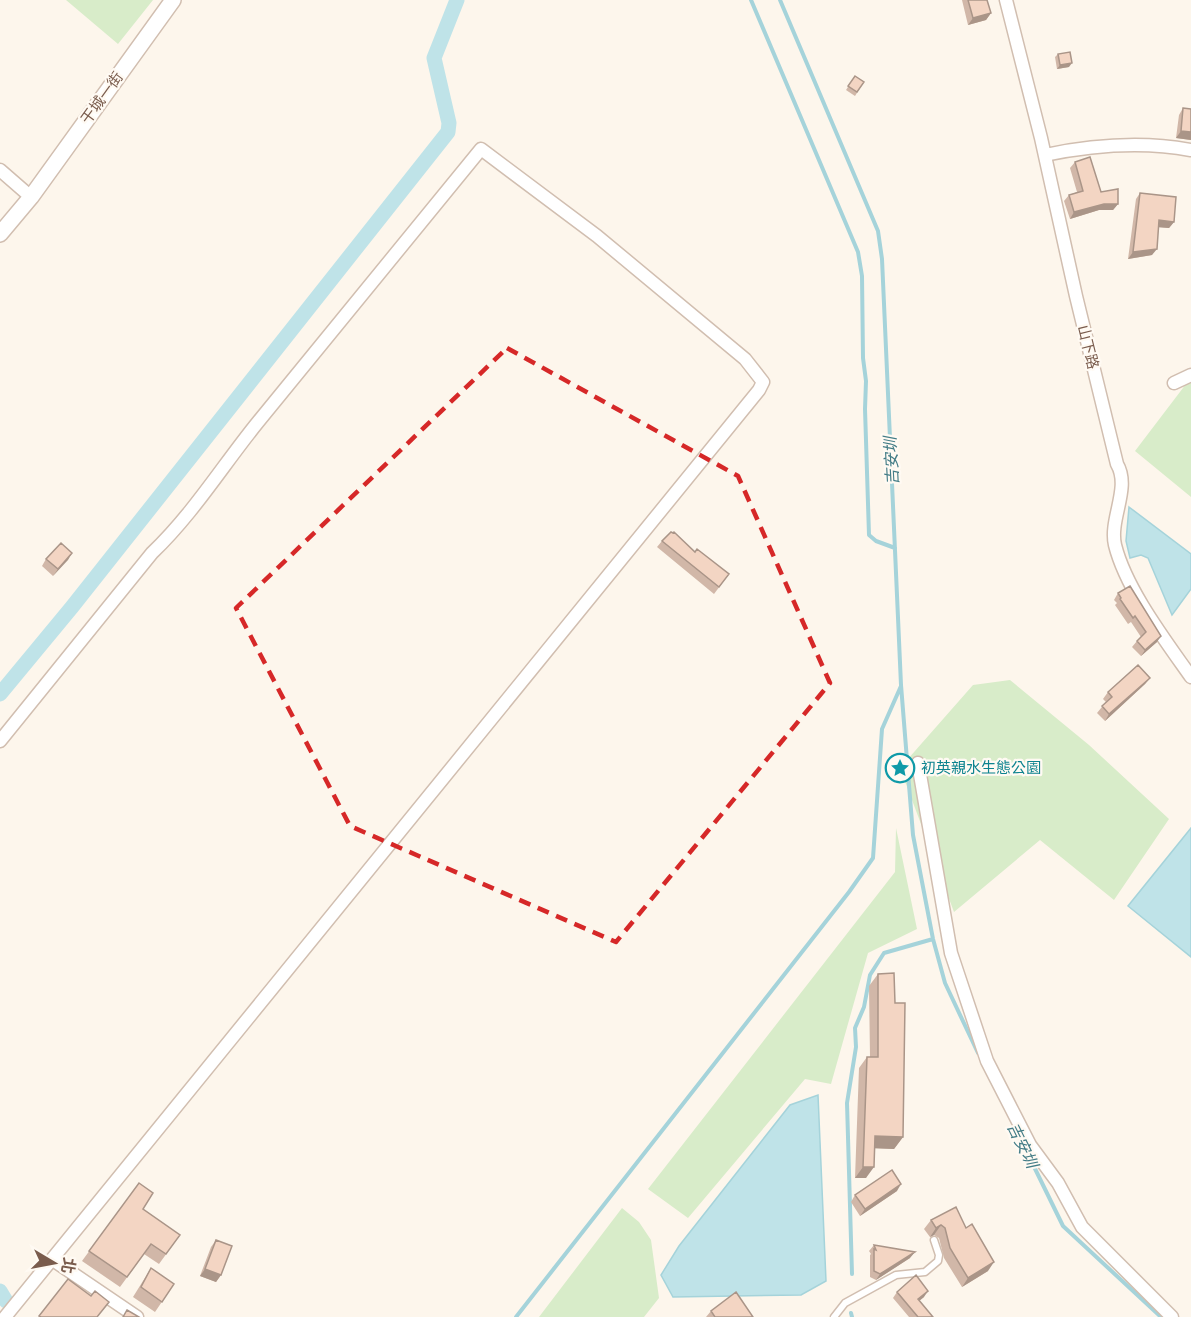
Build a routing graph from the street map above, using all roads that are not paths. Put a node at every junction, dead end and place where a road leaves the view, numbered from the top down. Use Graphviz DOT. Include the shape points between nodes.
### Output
graph roads {
  1 [pos="173,0"];
  2 [pos="1006,0"];
  3 [pos="1191,150"];
  4 [pos="1045,155"];
  5 [pos="0,170"];
  6 [pos="31,197"];
  7 [pos="0,234"];
  8 [pos="1191,375"];
  9 [pos="1174,384"];
  10 [pos="1191,677"];
  11 [pos="0,741"];
  12 [pos="918,763"];
  13 [pos="934,1240"];
  14 [pos="53,1260"];
  15 [pos="835,1315"];
  16 [pos="5,1317"];
  17 [pos="137,1317"];
  18 [pos="1172,1317"];
  1 -- 6 [label="street, 干城一街"];
  2 -- 4 [label="street, 山下路"];
  3 -- 4 [label="street" via="1159,146 1085,147"];
  4 -- 10 [label="street, 山下路" via="1122,474 1116,546 1144,607"];
  5 -- 6 [label="street"];
  6 -- 7 [label="street, 干城一街"];
  8 -- 9 [label="street"];
  11 -- 14 [label="street" via="481,149 597,236 746,359 763,382"];
  12 -- 18 [label="street" via="951,953 987,1061 1030,1145 1058,1183 1082,1227"];
  13 -- 15 [label="lane" via="938,1261 925,1272 896,1275 845,1303"];
  14 -- 16 [label="street"];
  14 -- 17 [label="street"];
}
